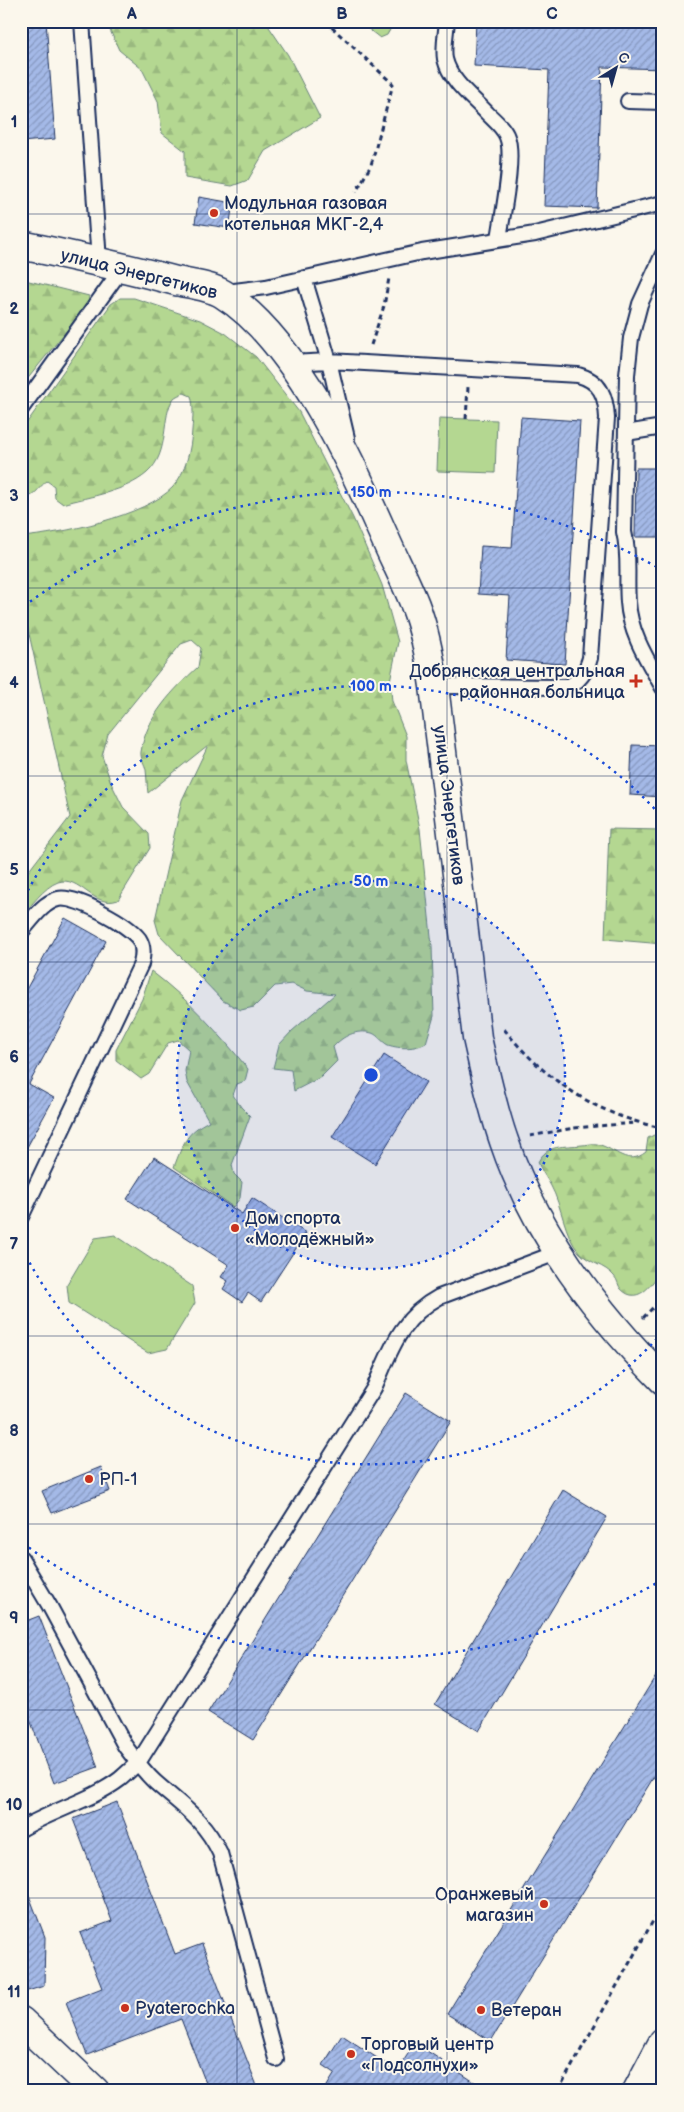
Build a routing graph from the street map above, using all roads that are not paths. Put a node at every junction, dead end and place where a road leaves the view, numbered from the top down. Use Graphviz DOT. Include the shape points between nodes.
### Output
graph roads {
  1 [pos="82,21"];
  2 [pos="447,21"];
  3 [pos="628,101"];
  4 [pos="663,102"];
  5 [pos="663,203"];
  6 [pos="499,239"];
  7 [pos="21,245"];
  8 [pos="663,254"];
  9 [pos="111,264"];
  10 [pos="304,278"];
  11 [pos="221,293"];
  12 [pos="329,361"];
  13 [pos="291,363"];
  14 [pos="21,409"];
  15 [pos="663,427"];
  16 [pos="626,433"];
  17 [pos="355,470"];
  18 [pos="434,686"];
  19 [pos="663,688"];
  20 [pos="21,932"];
  21 [pos="21,1217"];
  22 [pos="559,1252"];
  23 [pos="663,1380"];
  24 [pos="21,1558"];
  25 [pos="138,1763"];
  26 [pos="21,1829"];
  27 [pos="21,2021"];
  28 [pos="663,2042"];
  29 [pos="276,2058"];
  30 [pos="95,2091"];
  31 [pos="637,2091"];
  1 -- 9 [label="lane"];
  2 -- 6 [label="lane" via="445,59 451,72 507,136 508,163"];
  3 -- 4 [label="lane"];
  5 -- 6 [label="lane" via="535,234"];
  6 -- 10 [label="lane" via="405,255"];
  7 -- 9 [label="street, улица Энергетиков"];
  8 -- 16 [label="lane" via="640,304 631,338"];
  9 -- 11 [label="street, улица Энергетиков"];
  9 -- 14 [label="lane"];
  10 -- 11 [label="lane" via="242,292"];
  10 -- 12 [label="lane"];
  11 -- 13 [label="street, улица Энергетиков" via="259,322"];
  12 -- 13 [label="lane"];
  12 -- 17 [label="lane"];
  12 -- 18 [label="lane" via="578,376 595,383 606,400 590,658 585,671 566,687"];
  13 -- 17 [label="street, улица Энергетиков"];
  15 -- 16 [label="lane"];
  16 -- 19 [label="lane" via="624,532 628,550 628,602 637,639"];
  17 -- 18 [label="street, улица Энергетиков" via="415,605 428,648"];
  18 -- 22 [label="street, улица Энергетиков" via="477,1038 504,1142 531,1206"];
  20 -- 21 [label="lane" via="48,903 57,899 75,900 130,929 140,940 143,955"];
  22 -- 23 [label="street, улица Энергетиков" via="622,1338"];
  22 -- 25 [label="lane" via="439,1297 422,1306 410,1319 374,1388"];
  24 -- 25 [label="lane" via="125,1746"];
  25 -- 26 [label="lane" via="119,1780"];
  25 -- 29 [label="lane" via="196,1817 211,1834 220,1853"];
  27 -- 30 [label="street"];
  28 -- 31 [label="street"];
}
